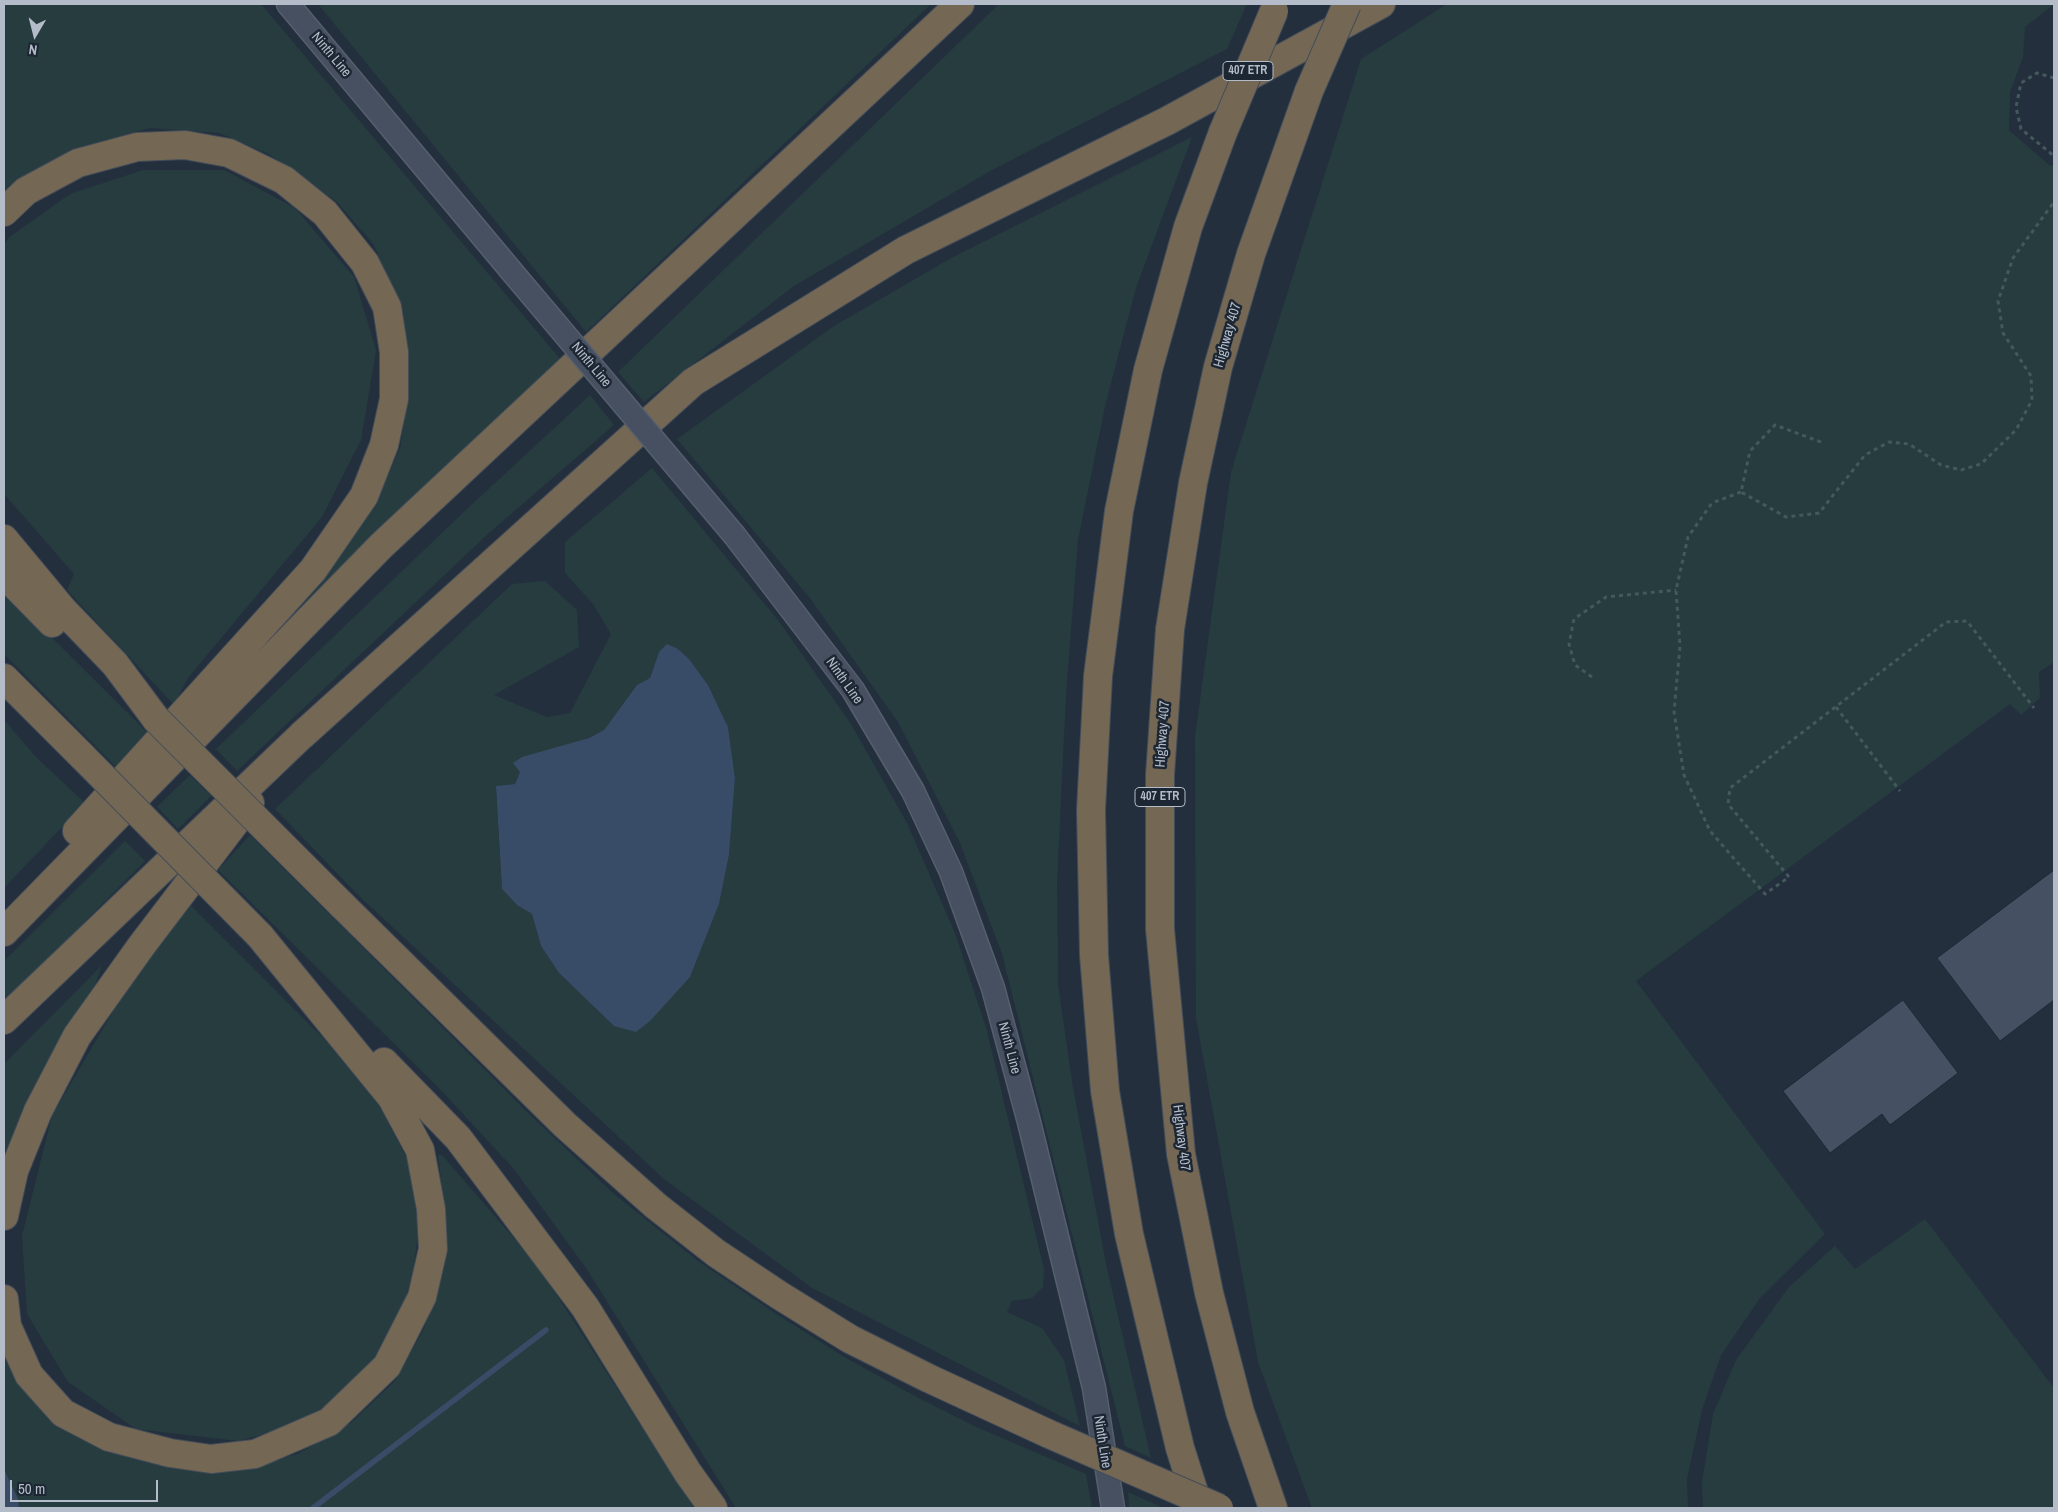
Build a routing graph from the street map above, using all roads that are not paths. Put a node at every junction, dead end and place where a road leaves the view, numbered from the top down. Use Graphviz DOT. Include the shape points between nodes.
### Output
graph roads {
  1 [pos="288,4"];
  2 [pos="960,4"];
  3 [pos="1347,4"];
  4 [pos="1382,4"];
  5 [pos="1275,7"];
  6 [pos="4,212"];
  7 [pos="4,539"];
  8 [pos="4,574"];
  9 [pos="102,662"];
  10 [pos="4,678"];
  11 [pos="301,736"];
  12 [pos="69,865"];
  13 [pos="4,932"];
  14 [pos="260,936"];
  15 [pos="4,1020"];
  16 [pos="4,1216"];
  17 [pos="4,1299"];
  18 [pos="713,1508"];
  19 [pos="1113,1508"];
  20 [pos="1199,1508"];
  21 [pos="1219,1508"];
  22 [pos="1273,1508"];
  1 -- 19 [label="main road, Ninth Line, bridge" via="735,536 853,690 913,791 951,872 993,988 1094,1388"];
  2 -- 12 [label="highway" via="382,546"];
  3 -- 22 [label="highway, Highway 407 / 407 ETR, bridge" via="1309,91 1251,254 1218,367 1193,484 1170,629 1160,775 1160,929 1181,1154 1216,1320 1240,1412"];
  4 -- 11 [label="highway" via="1167,121 906,250 693,382"];
  5 -- 20 [label="highway, 407 ETR, bridge" via="1223,132 1188,228 1148,370 1119,511 1098,676 1092,810 1094,955 1105,1091 1128,1234 1180,1448"];
  6 -- 12 [label="highway" via="26,191 78,163 137,148 185,145 229,153 284,180 326,213 365,263 383,298 394,352 394,399 384,444 364,496 313,570 71,838"];
  7 -- 9 [label="highway"];
  8 -- 9 [label="highway"];
  9 -- 21 [label="highway, bridge" via="565,1125 656,1206 716,1253 850,1339 1049,1434"];
  10 -- 14 [label="highway, bridge"];
  11 -- 15 [label="highway"];
  11 -- 16 [label="highway" via="77,1036 38,1111 14,1171"];
  12 -- 13 [label="highway"];
  14 -- 17 [label="highway" via="392,1098 420,1150 431,1209 433,1249 422,1297 387,1366 330,1422 255,1454 211,1459 170,1453 109,1437 63,1413 29,1375 7,1326"];
  14 -- 18 [label="highway" via="458,1138 585,1307"];
}
